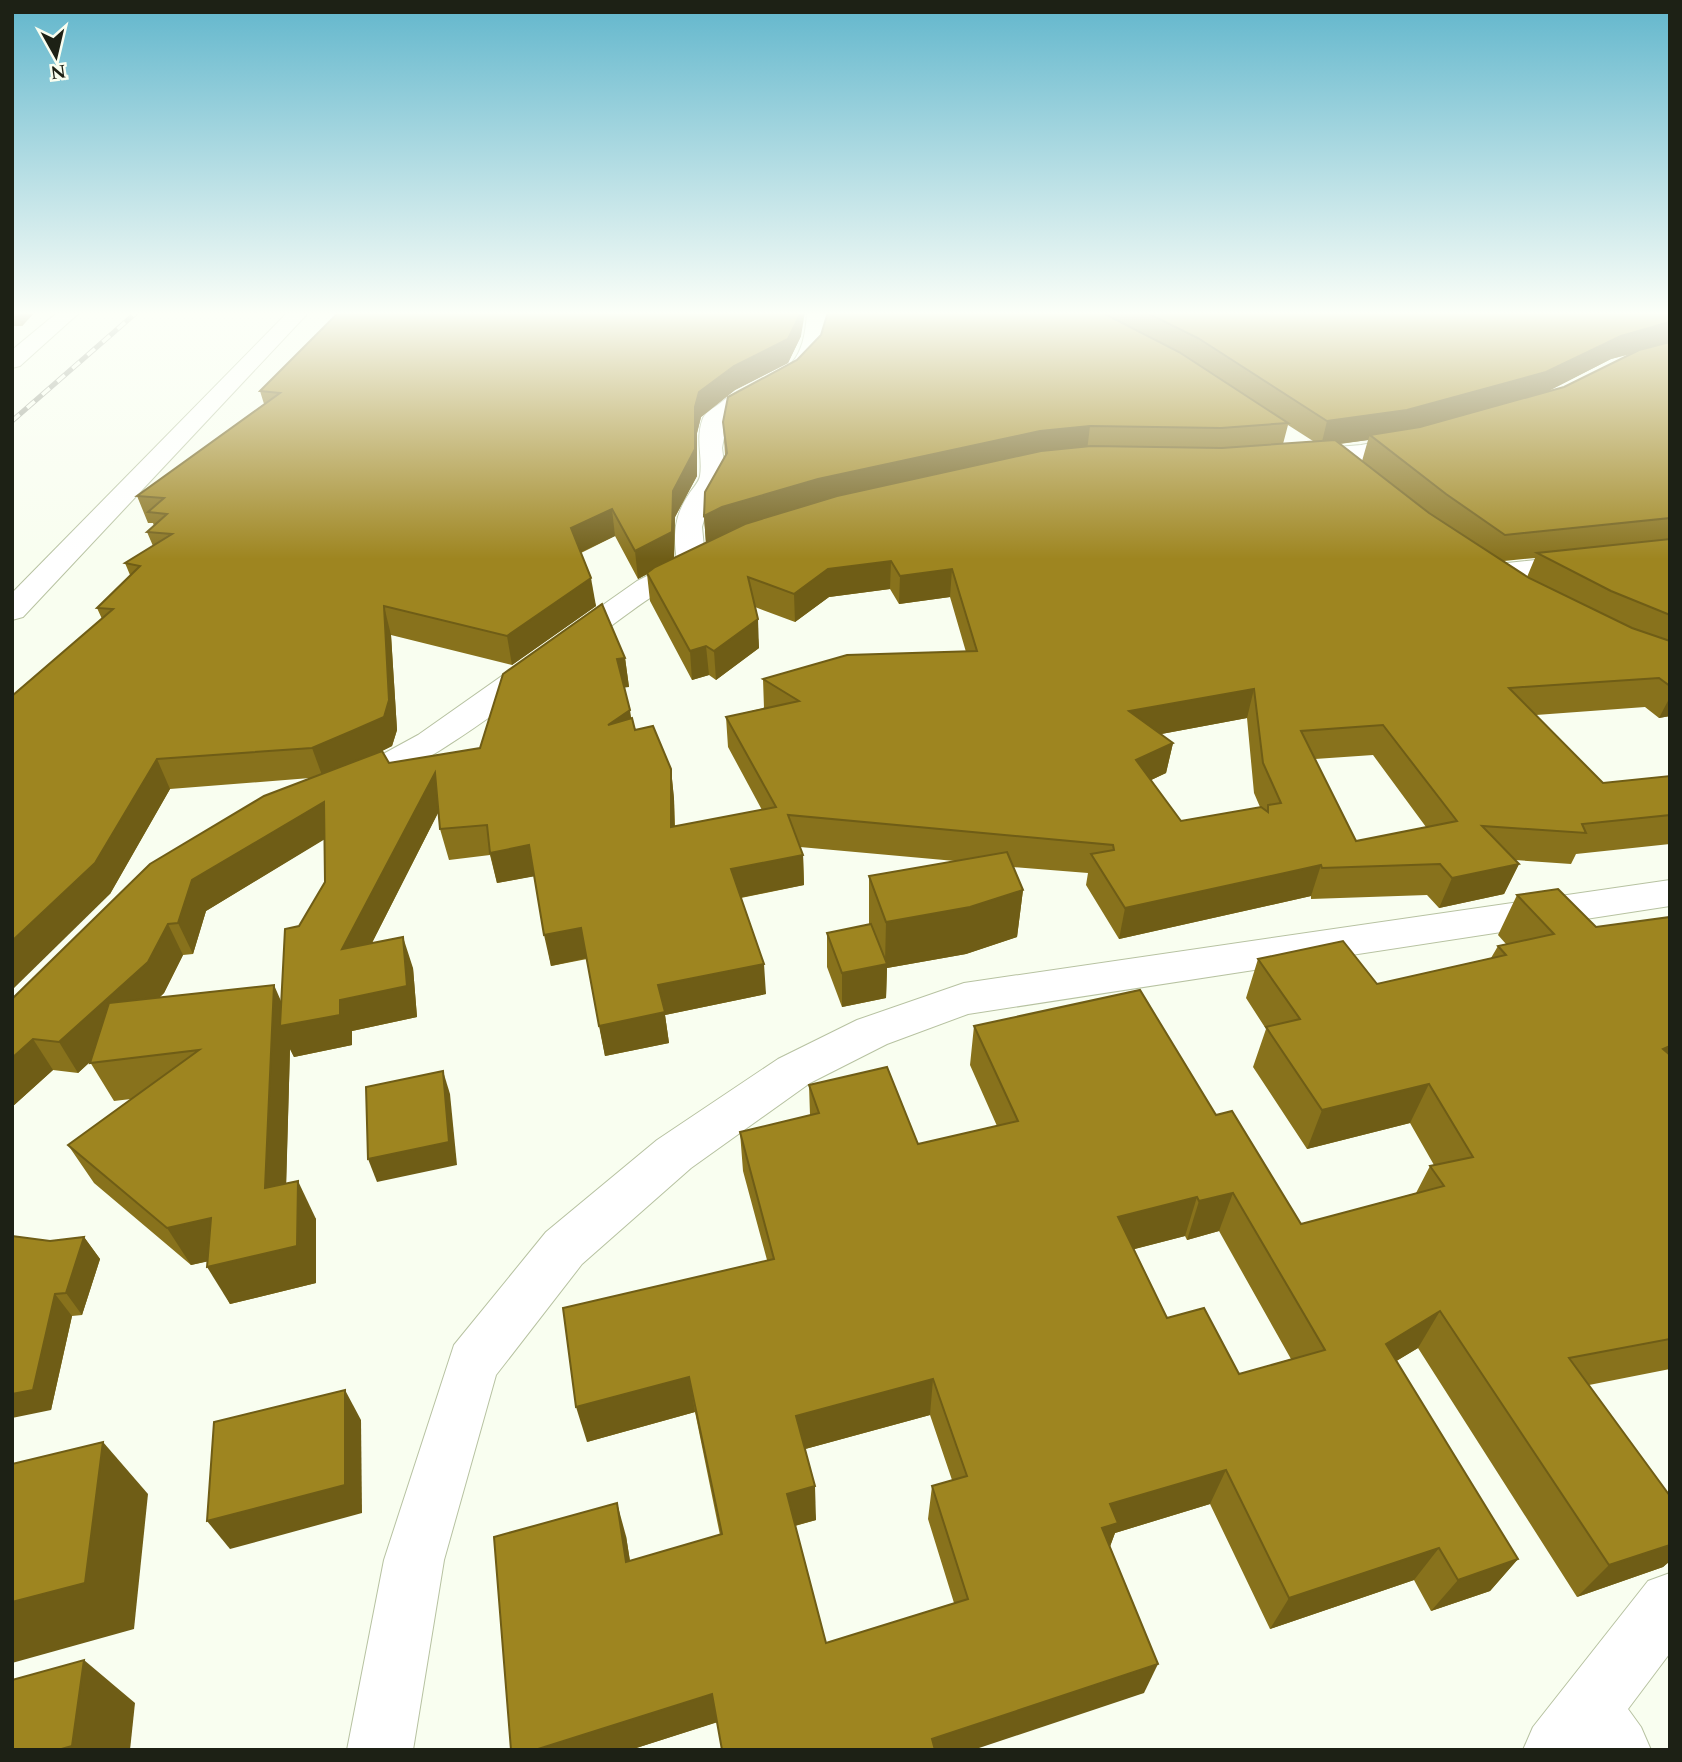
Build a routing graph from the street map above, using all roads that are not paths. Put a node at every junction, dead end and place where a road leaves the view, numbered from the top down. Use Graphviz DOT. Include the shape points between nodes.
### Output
graph roads {
  1 [pos="221,394"];
  2 [pos="755,394"];
  3 [pos="1443,434"];
  4 [pos="1365,480"];
  5 [pos="724,548"];
  6 [pos="1670,554"];
  7 [pos="692,564"];
  8 [pos="1523,594"];
  9 [pos="12,611"];
  10 [pos="317,792"];
  11 [pos="1670,892"];
  12 [pos="1670,1603"];
  13 [pos="1587,1736"];
  14 [pos="380,1750"];
  1 -- 9 [label="street"];
  2 -- 7 [label="street" via="715,418 710,448 713,478 690,510 685,534"];
  3 -- 4 [label="street" via="1402,445 1306,454"];
  5 -- 7 [label="street"];
  6 -- 8 [label="street" via="1478,567"];
  7 -- 10 [label="street" via="647,587 430,742 387,767"];
  11 -- 14 [label="street" via="964,999 872,1032 794,1071 674,1154 564,1248 473,1363 414,1560"];
  12 -- 13 [label="street"];
}
